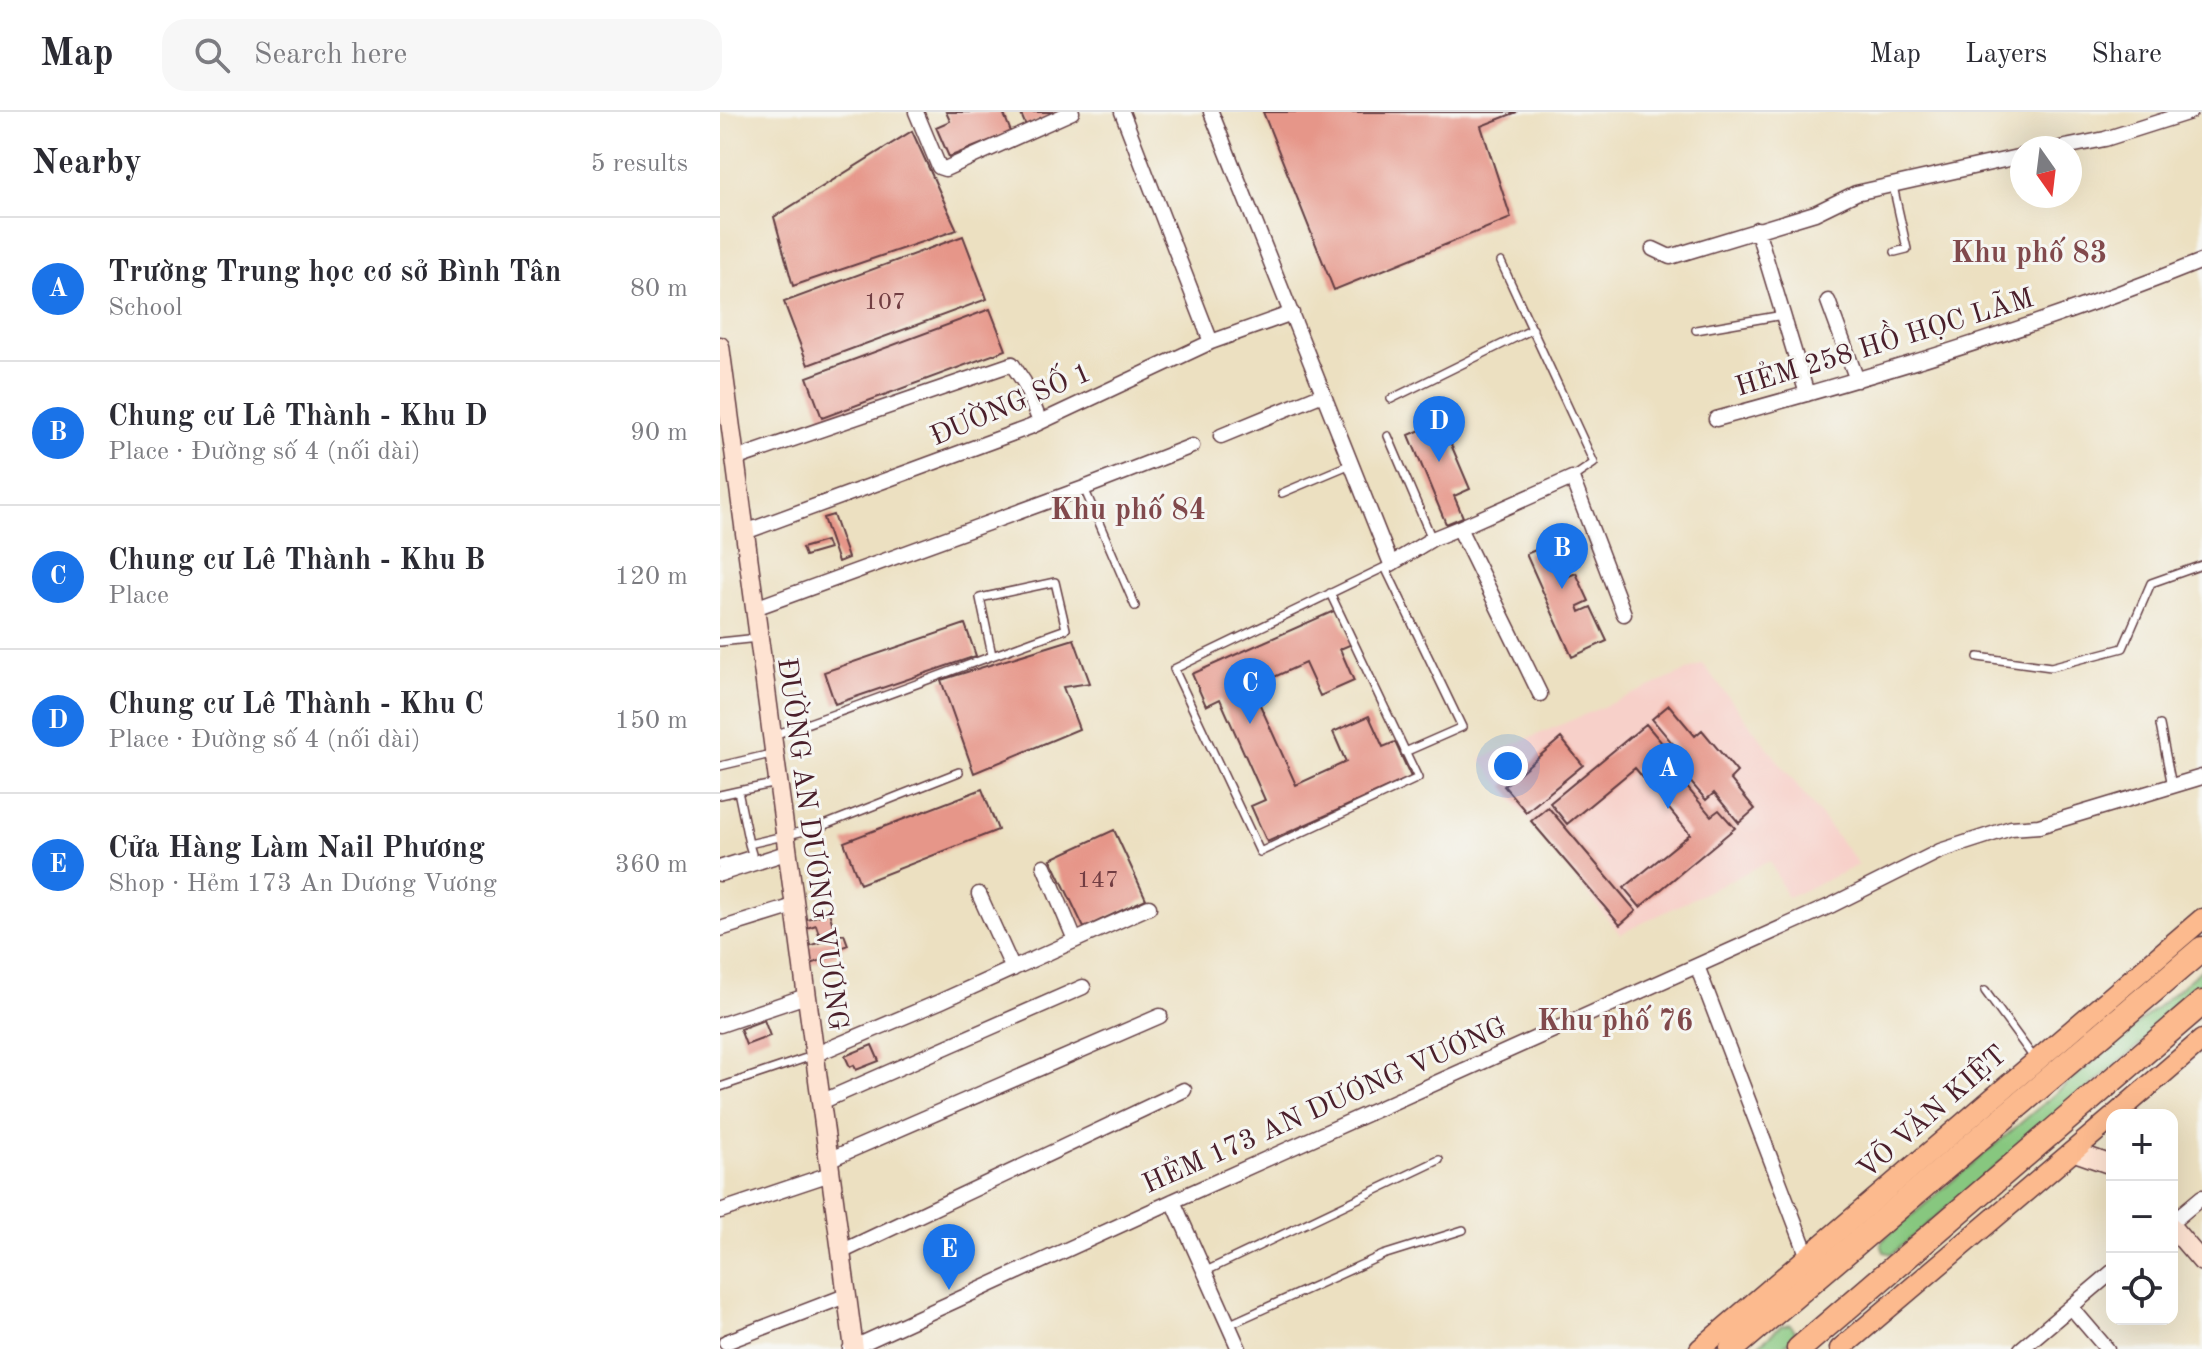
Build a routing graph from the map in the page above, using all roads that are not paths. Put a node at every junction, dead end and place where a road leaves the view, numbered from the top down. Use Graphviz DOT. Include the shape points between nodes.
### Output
graph roads {
  1 [pos="916,112"];
  2 [pos="1072,112"];
  3 [pos="1122,112"];
  4 [pos="1211,112"];
  5 [pos="2190,112"];
  6 [pos="2082,144"];
  7 [pos="2010,159"];
  8 [pos="1892,184"];
  9 [pos="1757,229"];
  10 [pos="1653,249"];
  11 [pos="1895,252"];
  12 [pos="2202,261"];
  13 [pos="1501,262"];
  14 [pos="1828,301"];
  15 [pos="1292,313"];
  16 [pos="1783,315"];
  17 [pos="1533,329"];
  18 [pos="1696,330"];
  19 [pos="1211,342"];
  20 [pos="720,346"];
  21 [pos="1857,380"];
  22 [pos="1323,394"];
  23 [pos="1807,394"];
  24 [pos="1391,399"];
  25 [pos="724,416"];
  26 [pos="1716,419"];
  27 [pos="1040,422"];
  28 [pos="1221,436"];
  29 [pos="1388,436"];
  30 [pos="1192,446"];
  31 [pos="735,459"];
  32 [pos="1351,464"];
  33 [pos="1572,478"];
  34 [pos="1084,488"];
  35 [pos="1282,493"];
  36 [pos="1459,528"];
  37 [pos="745,532"];
  38 [pos="1432,539"];
  39 [pos="2202,565"];
  40 [pos="1388,566"];
  41 [pos="1330,593"];
  42 [pos="1135,606"];
  43 [pos="755,608"];
  44 [pos="1624,614"];
  45 [pos="758,638"];
  46 [pos="720,642"];
  47 [pos="992,655"];
  48 [pos="1978,657"];
  49 [pos="1540,694"];
  50 [pos="2160,725"];
  51 [pos="772,745"];
  52 [pos="1405,752"];
  53 [pos="720,766"];
  54 [pos="959,772"];
  55 [pos="2202,777"];
  56 [pos="779,783"];
  57 [pos="2172,786"];
  58 [pos="738,791"];
  59 [pos="720,795"];
  60 [pos="749,844"];
  61 [pos="788,844"];
  62 [pos="720,864"];
  63 [pos="1044,866"];
  64 [pos="720,874"];
  65 [pos="979,894"];
  66 [pos="794,906"];
  67 [pos="1149,907"];
  68 [pos="2202,919"];
  69 [pos="720,929"];
  70 [pos="1075,940"];
  71 [pos="2202,949"];
  72 [pos="1697,966"];
  73 [pos="1013,969"];
  74 [pos="1083,987"];
  75 [pos="1985,991"];
  76 [pos="806,996"];
  77 [pos="2202,1003"];
  78 [pos="1160,1016"];
  79 [pos="720,1025"];
  80 [pos="2202,1040"];
  81 [pos="814,1055"];
  82 [pos="2035,1060"];
  83 [pos="720,1087"];
  84 [pos="1184,1090"];
  85 [pos="821,1102"];
  86 [pos="2122,1109"];
  87 [pos="2106,1123"];
  88 [pos="2072,1151"];
  89 [pos="1439,1160"];
  90 [pos="2106,1163"];
  91 [pos="829,1167"];
  92 [pos="2202,1197"];
  93 [pos="1173,1201"];
  94 [pos="720,1211"];
  95 [pos="2178,1219"];
  96 [pos="1463,1230"];
  97 [pos="2178,1232"];
  98 [pos="841,1252"];
  99 [pos="2202,1262"];
  100 [pos="1816,1264"];
  101 [pos="1204,1272"];
  102 [pos="2106,1277"];
  103 [pos="848,1295"];
  104 [pos="1852,1303"];
  105 [pos="2071,1307"];
  106 [pos="1228,1325"];
  107 [pos="726,1342"];
  108 [pos="853,1349"];
  109 [pos="1239,1349"];
  110 [pos="1700,1349"];
  111 [pos="1732,1349"];
  112 [pos="1799,1349"];
  113 [pos="1840,1349"];
  114 [pos="2021,1349"];
  115 [pos="2107,1349"];
  1 -- 2 [label="street" via="939,167 945,169"];
  3 -- 19 [label="street"];
  4 -- 15 [label="street"];
  5 -- 6 [label="street"];
  7 -- 8 [label="street"];
  8 -- 9 [label="street"];
  8 -- 11 [label="lane" via="1907,249"];
  9 -- 10 [label="street" via="1670,257"];
  9 -- 16 [label="street"];
  12 -- 21 [label="street, HẺM 258 HỒ HỌC LÃM" via="2132,290"];
  13 -- 17 [label="lane"];
  14 -- 21 [label="street"];
  15 -- 19 [label="street, ĐƯỜNG SỐ 1"];
  15 -- 22 [label="street"];
  16 -- 18 [label="lane"];
  16 -- 23 [label="street"];
  17 -- 24 [label="lane"];
  17 -- 33 [label="lane" via="1594,463"];
  19 -- 27 [label="street, ĐƯỜNG SỐ 1"];
  20 -- 25 [label="main road, ĐƯỜNG AN DƯƠNG VƯƠNG"];
  21 -- 23 [label="street, HẺM 258 HỒ HỌC LÃM"];
  22 -- 28 [label="street"];
  22 -- 32 [label="street"];
  23 -- 26 [label="street, HẺM 258 HỒ HỌC LÃM"];
  25 -- 31 [label="main road, ĐƯỜNG AN DƯƠNG VƯƠNG"];
  27 -- 31 [label="street" via="1012,364"];
  27 -- 37 [label="street, ĐƯỜNG SỐ 1"];
  29 -- 38 [label="lane"];
  30 -- 34 [label="street"];
  31 -- 37 [label="main road, ĐƯỜNG AN DƯƠNG VƯƠNG"];
  32 -- 35 [label="lane"];
  32 -- 40 [label="street"];
  33 -- 36 [label="street"];
  33 -- 44 [label="street"];
  34 -- 42 [label="lane"];
  34 -- 43 [label="street"];
  36 -- 38 [label="street"];
  36 -- 49 [label="street"];
  37 -- 43 [label="main road, ĐƯỜNG AN DƯƠNG VƯƠNG"];
  38 -- 40 [label="street"];
  39 -- 48 [label="lane" via="2151,583 2123,648 2051,667"];
  40 -- 41 [label="lane"];
  40 -- 52 [label="lane" via="1462,727"];
  41 -- 52 [label="lane"];
  41 -- 52 [label="lane" via="1174,669 1260,852 1418,778"];
  43 -- 45 [label="main road, ĐƯỜNG AN DƯƠNG VƯƠNG"];
  45 -- 46 [label="lane"];
  45 -- 51 [label="main road, ĐƯỜNG AN DƯƠNG VƯƠNG"];
  47 -- 47 [label="lane" via="980,598 1055,582 1066,629"];
  47 -- 51 [label="lane"];
  50 -- 57 [label="lane"];
  51 -- 53 [label="lane"];
  51 -- 56 [label="main road, ĐƯỜNG AN DƯƠNG VƯƠNG"];
  54 -- 61 [label="lane"];
  55 -- 57 [label="street, HẺM 173 AN DƯƠNG VƯƠNG"];
  56 -- 58 [label="lane"];
  56 -- 61 [label="main road, ĐƯỜNG AN DƯƠNG VƯƠNG"];
  57 -- 72 [label="street, HẺM 173 AN DƯƠNG VƯƠNG" via="1940,851"];
  58 -- 59 [label="lane"];
  58 -- 60 [label="lane"];
  60 -- 61 [label="lane"];
  60 -- 62 [label="lane" via="752,854"];
  61 -- 64 [label="street"];
  61 -- 66 [label="main road, ĐƯỜNG AN DƯƠNG VƯƠNG"];
  63 -- 70 [label="street"];
  65 -- 73 [label="street"];
  66 -- 69 [label="street"];
  66 -- 76 [label="main road, ĐƯỜNG AN DƯƠNG VƯƠNG"];
  67 -- 70 [label="street"];
  68 -- 82 [label="main road, VÕ VĂN KIỆT"];
  70 -- 73 [label="street"];
  71 -- 100 [label="highway, VÕ VĂN KIỆT"];
  72 -- 93 [label="street, HẺM 173 AN DƯƠNG VƯƠNG"];
  72 -- 100 [label="street"];
  73 -- 81 [label="street"];
  74 -- 85 [label="street"];
  75 -- 82 [label="lane"];
  76 -- 79 [label="street"];
  76 -- 81 [label="main road, ĐƯỜNG AN DƯƠNG VƯƠNG"];
  77 -- 104 [label="highway"];
  78 -- 91 [label="street"];
  80 -- 86 [label="main road"];
  81 -- 83 [label="lane"];
  81 -- 85 [label="main road, ĐƯỜNG AN DƯƠNG VƯƠNG"];
  82 -- 100 [label="main road, VÕ VĂN KIỆT"];
  84 -- 98 [label="street"];
  85 -- 91 [label="main road, ĐƯỜNG AN DƯƠNG VƯƠNG"];
  87 -- 88 [label="main road"];
  88 -- 90 [label="main road"];
  88 -- 113 [label="main road"];
  89 -- 101 [label="lane"];
  91 -- 94 [label="street"];
  91 -- 98 [label="main road, ĐƯỜNG AN DƯƠNG VƯƠNG"];
  92 -- 95 [label="street"];
  93 -- 101 [label="street"];
  93 -- 108 [label="street, HẺM 173 AN DƯƠNG VƯƠNG"];
  96 -- 106 [label="lane" via="1383,1255"];
  97 -- 99 [label="main road"];
  98 -- 103 [label="main road, ĐƯỜNG AN DƯƠNG VƯƠNG"];
  100 -- 104 [label="highway"];
  100 -- 110 [label="main road, VÕ VĂN KIỆT"];
  100 -- 111 [label="highway, VÕ VĂN KIỆT"];
  101 -- 106 [label="street"];
  102 -- 105 [label="street"];
  103 -- 107 [label="street"];
  103 -- 108 [label="main road, ĐƯỜNG AN DƯƠNG VƯƠNG"];
  104 -- 112 [label="highway"];
  105 -- 114 [label="street"];
  105 -- 115 [label="street"];
  106 -- 109 [label="street"];
}
